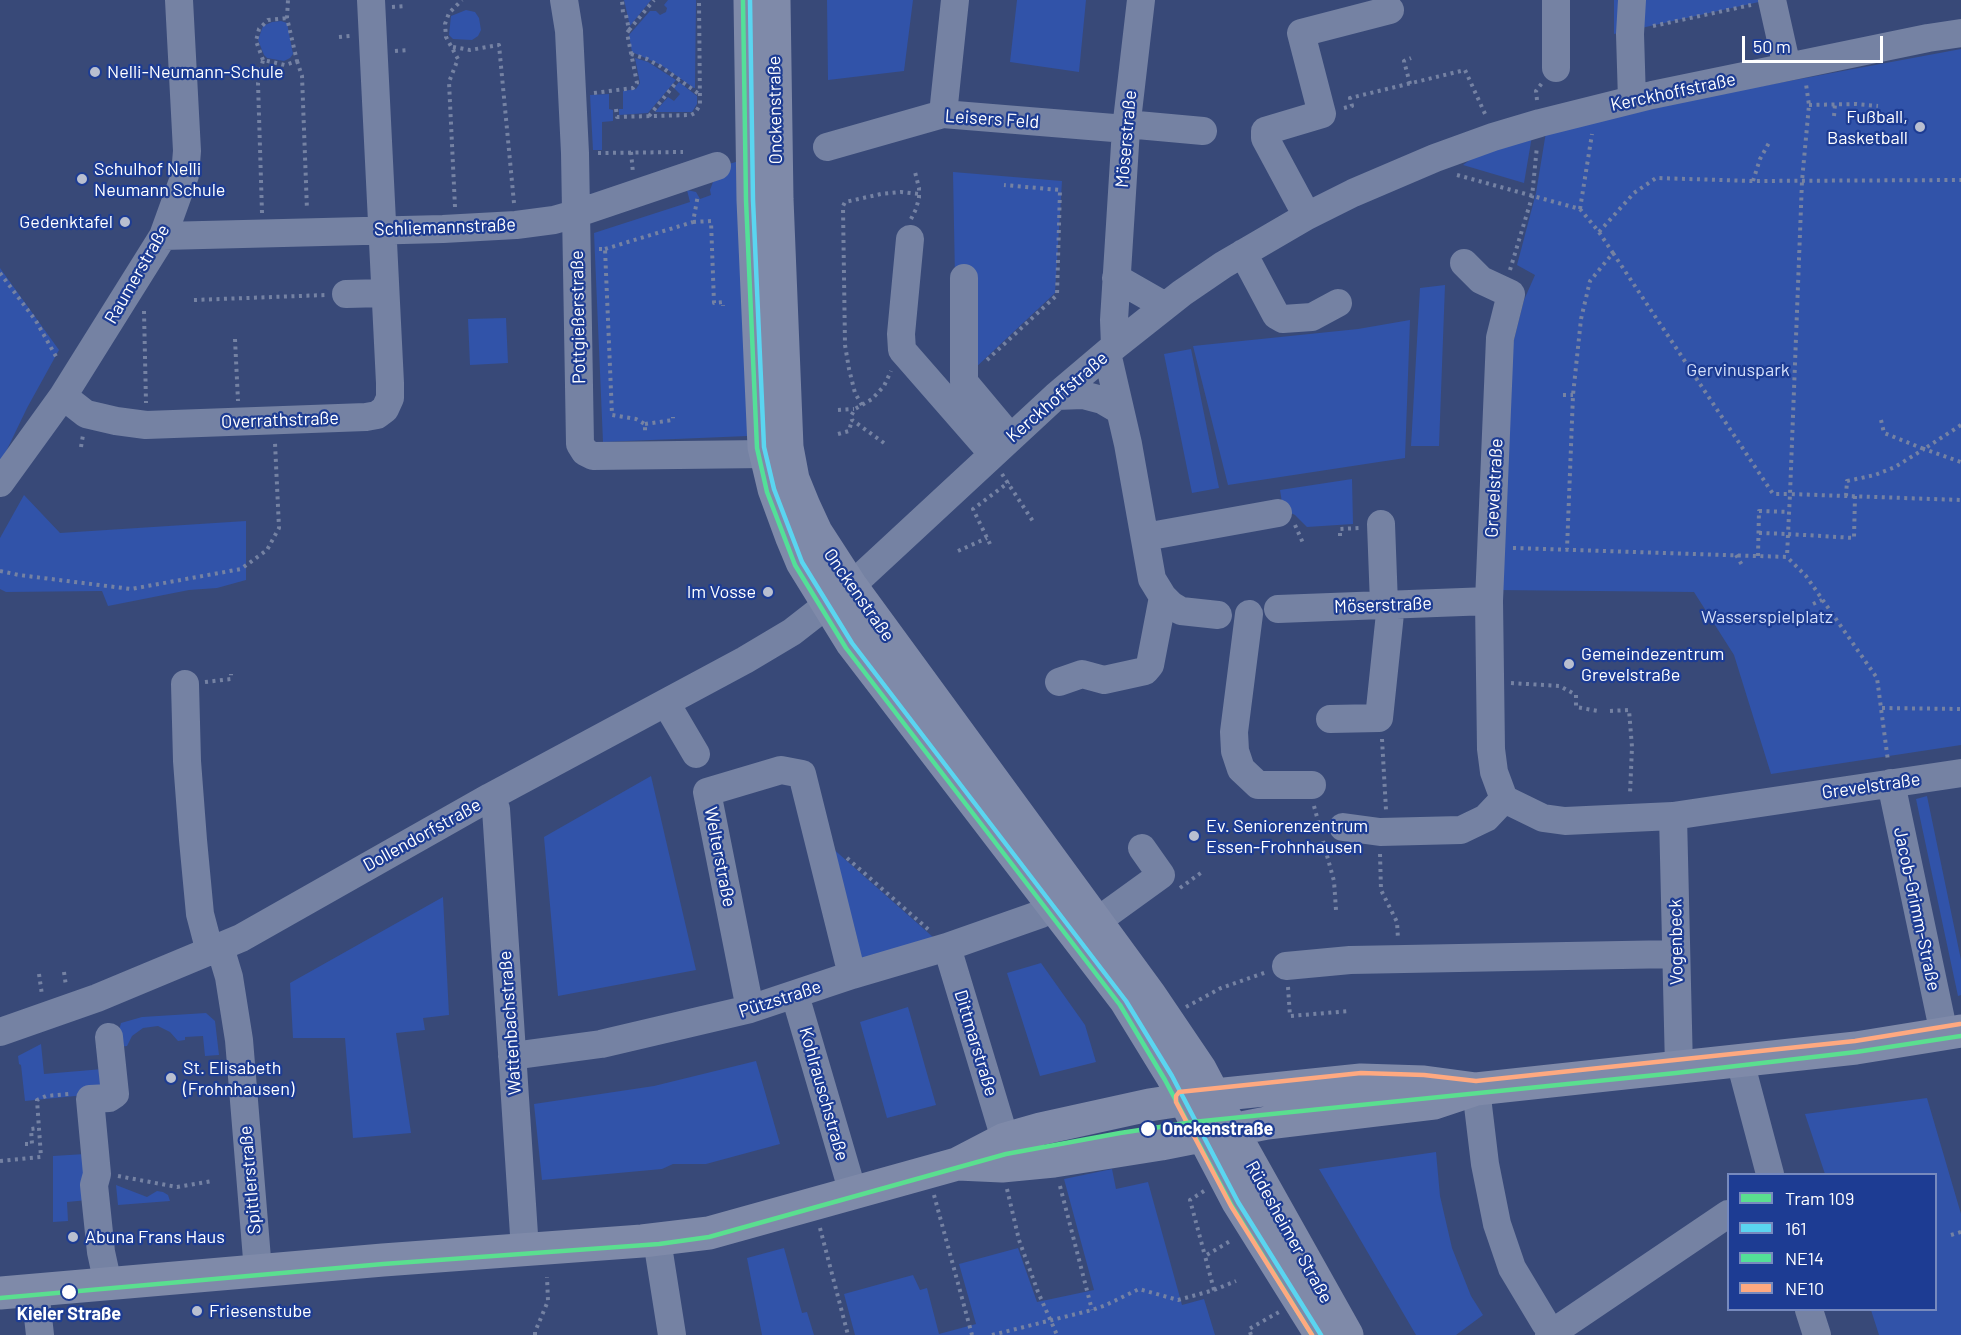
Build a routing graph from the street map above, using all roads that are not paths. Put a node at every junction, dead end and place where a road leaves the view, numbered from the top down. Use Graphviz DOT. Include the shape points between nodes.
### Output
graph roads {
  1 [pos="179,0"];
  2 [pos="371,0"];
  3 [pos="564,0"];
  4 [pos="750,0"];
  5 [pos="774,0"];
  6 [pos="955,0"];
  7 [pos="1141,0"];
  8 [pos="1556,0"];
  9 [pos="1632,0"];
  10 [pos="1772,0"];
  11 [pos="1390,10"];
  12 [pos="1961,33"];
  13 [pos="1556,68"];
  14 [pos="1797,75"];
  15 [pos="1632,100"];
  16 [pos="943,114"];
  17 [pos="1126,127"];
  18 [pos="1203,131"];
  19 [pos="827,147"];
  20 [pos="704,162"];
  21 [pos="575,214"];
  22 [pos="1307,216"];
  23 [pos="381,230"];
  24 [pos="164,236"];
  25 [pos="910,239"];
  26 [pos="1243,253"];
  27 [pos="1464,263"];
  28 [pos="964,278"];
  29 [pos="1116,278"];
  30 [pos="385,293"];
  31 [pos="346,294"];
  32 [pos="1338,303"];
  33 [pos="1165,306"];
  34 [pos="1111,350"];
  35 [pos="67,389"];
  36 [pos="1056,396"];
  37 [pos="1119,410"];
  38 [pos="997,449"];
  39 [pos="765,454"];
  40 [pos="0,483"];
  41 [pos="1278,513"];
  42 [pos="1381,524"];
  43 [pos="1145,537"];
  44 [pos="839,595"];
  45 [pos="1163,597"];
  46 [pos="1489,601"];
  47 [pos="1387,604"];
  48 [pos="1278,609"];
  49 [pos="1249,614"];
  50 [pos="1218,615"];
  51 [pos="1059,682"];
  52 [pos="185,684"];
  53 [pos="666,703"];
  54 [pos="1330,719"];
  55 [pos="696,754"];
  56 [pos="1961,773"];
  57 [pos="1891,783"];
  58 [pos="1312,785"];
  59 [pos="490,797"];
  60 [pos="1504,799"];
  61 [pos="1673,816"];
  62 [pos="1343,828"];
  63 [pos="1142,848"];
  64 [pos="1041,914"];
  65 [pos="1096,922"];
  66 [pos="947,947"];
  67 [pos="215,949"];
  68 [pos="1676,954"];
  69 [pos="1286,966"];
  70 [pos="852,975"];
  71 [pos="795,995"];
  72 [pos="750,1009"];
  73 [pos="0,1032"];
  74 [pos="1952,1033"];
  75 [pos="109,1037"];
  76 [pos="512,1056"];
  77 [pos="1740,1061"];
  78 [pos="1679,1068"];
  79 [pos="1476,1089"];
  80 [pos="1199,1097"];
  81 [pos="1218,1133"];
  82 [pos="1003,1153"];
  83 [pos="1770,1173"];
  84 [pos="853,1193"];
  85 [pos="1727,1215"];
  86 [pos="657,1240"];
  87 [pos="525,1250"];
  88 [pos="258,1271"];
  89 [pos="108,1284"];
  90 [pos="35,1290"];
  91 [pos="0,1293"];
  92 [pos="1809,1311"];
  93 [pos="1561,1331"];
  94 [pos="40,1335"];
  95 [pos="672,1335"];
  96 [pos="1322,1335"];
  97 [pos="1347,1335"];
  98 [pos="1817,1335"];
  1 -- 24 [label="street, Raumerstraße" via="187,151 185,175"];
  2 -- 23 [label="street, Overrathstraße"];
  3 -- 21 [label="street, Pottgießerstraße" via="573,94"];
  4 -- 39 [label="main road, Onckenstraße" via="753,200"];
  5 -- 44 [label="main road, Onckenstraße" via="787,447 793,478"];
  6 -- 16 [label="street"];
  7 -- 17 [label="street, Möserstraße"];
  8 -- 13 [label="street"];
  9 -- 15 [label="street"];
  10 -- 14 [label="street"];
  11 -- 22 [label="street" via="1301,33 1322,114 1265,131 1265,138"];
  12 -- 14 [label="street, Kerckhoffstraße" via="1928,38"];
  14 -- 15 [label="street, Kerckhoffstraße"];
  15 -- 22 [label="street, Kerckhoffstraße" via="1493,137 1435,158"];
  16 -- 17 [label="street, Leisers Feld"];
  16 -- 19 [label="street, Leisers Feld"];
  17 -- 18 [label="street, Leisers Feld"];
  17 -- 29 [label="street, Möserstraße"];
  20 -- 21 [label="street, Schliemannstraße"];
  21 -- 23 [label="street, Schliemannstraße" via="516,225"];
  21 -- 39 [label="street, Pottgießerstraße" via="591,250 580,444 585,453"];
  22 -- 26 [label="street, Kerckhoffstraße"];
  23 -- 24 [label="street, Schliemannstraße"];
  23 -- 30 [label="street, Overrathstraße"];
  24 -- 35 [label="street, Raumerstraße"];
  25 -- 38 [label="street" via="902,350"];
  26 -- 32 [label="street" via="1276,315 1283,319 1312,317"];
  26 -- 33 [label="street, Kerckhoffstraße"];
  27 -- 46 [label="street, Grevelstraße" via="1481,280 1506,292 1500,338"];
  28 -- 38 [label="street" via="964,382"];
  29 -- 33 [label="street"];
  29 -- 34 [label="street, Möserstraße"];
  30 -- 31 [label="street"];
  30 -- 35 [label="street, Overrathstraße" via="390,398 385,409 377,414 146,424 86,414"];
  33 -- 34 [label="street, Kerckhoffstraße"];
  34 -- 36 [label="street, Kerckhoffstraße"];
  34 -- 37 [label="street, Möserstraße"];
  35 -- 40 [label="street, Raumerstraße"];
  36 -- 37 [label="street" via="1083,395"];
  36 -- 38 [label="street, Kerckhoffstraße"];
  37 -- 43 [label="street, Möserstraße"];
  38 -- 44 [label="street, Kerckhoffstraße"];
  39 -- 44 [label="main road, Onckenstraße" via="802,562"];
  41 -- 43 [label="street"];
  42 -- 47 [label="street"];
  43 -- 45 [label="street, Möserstraße" via="1152,579"];
  44 -- 53 [label="street, Dollendorfstraße" via="792,632"];
  44 -- 65 [label="main road, Onckenstraße"];
  44 -- 80 [label="main road, Onckenstraße" via="862,656"];
  45 -- 50 [label="street" via="1181,611"];
  45 -- 51 [label="street" via="1150,665 1145,671 1104,680 1082,674"];
  46 -- 47 [label="street, Möserstraße"];
  46 -- 60 [label="street, Grevelstraße" via="1491,749"];
  47 -- 48 [label="street, Möserstraße"];
  47 -- 54 [label="street" via="1378,718"];
  49 -- 58 [label="street" via="1234,732 1240,769 1258,784"];
  52 -- 67 [label="street, Spittlerstraße" via="187,761 200,914"];
  53 -- 55 [label="street"];
  53 -- 59 [label="street, Dollendorfstraße"];
  56 -- 57 [label="street, Grevelstraße"];
  57 -- 61 [label="street, Grevelstraße"];
  57 -- 74 [label="street, Jacob-Grimm-Straße"];
  59 -- 67 [label="street, Dollendorfstraße"];
  59 -- 76 [label="street, Wattenbachstraße" via="496,809"];
  60 -- 61 [label="street, Grevelstraße" via="1543,818 1565,821"];
  60 -- 62 [label="street" via="1486,818 1461,830 1384,832"];
  61 -- 68 [label="street, Vogenbeck"];
  63 -- 65 [label="street" via="1161,874"];
  64 -- 66 [label="street, Pützstraße"];
  65 -- 80 [label="main road, Onckenstraße" via="1200,1068"];
  66 -- 70 [label="street, Pützstraße"];
  66 -- 82 [label="street, Dittmarstraße"];
  67 -- 73 [label="street, Dollendorfstraße" via="97,998"];
  67 -- 88 [label="street, Spittlerstraße" via="229,976 238,1040"];
  68 -- 69 [label="street" via="1369,959"];
  68 -- 78 [label="street, Vogenbeck" via="1686,994"];
  70 -- 71 [label="street, Pützstraße"];
  70 -- 72 [label="street, Welterstraße" via="802,774 781,770 707,792"];
  71 -- 72 [label="street, Pützstraße"];
  71 -- 84 [label="street, Kohlrauschstraße"];
  72 -- 76 [label="street, Pützstraße" via="601,1044"];
  74 -- 77 [label="main road"];
  75 -- 89 [label="street" via="115,1094 90,1099 97,1174 94,1185"];
  76 -- 87 [label="street, Wattenbachstraße"];
  77 -- 78 [label="main road"];
  77 -- 83 [label="street"];
  78 -- 79 [label="main road"];
  79 -- 80 [label="main road" via="1361,1080"];
  79 -- 81 [label="main road" via="1434,1103"];
  79 -- 93 [label="street" via="1497,1224 1512,1268 1545,1323"];
  80 -- 81 [label="main road, Rüdesheimer Straße"];
  80 -- 82 [label="main road" via="1040,1129"];
  81 -- 82 [label="main road" via="1054,1161"];
  81 -- 96 [label="main road, Rüdesheimer Straße" via="1225,1178"];
  81 -- 97 [label="main road, Rüdesheimer Straße"];
  82 -- 84 [label="main road"];
  84 -- 86 [label="main road" via="709,1233"];
  85 -- 93 [label="street"];
  86 -- 87 [label="main road"];
  86 -- 95 [label="street"];
  87 -- 88 [label="main road"];
  88 -- 89 [label="main road"];
  89 -- 90 [label="main road"];
  90 -- 91 [label="main road"];
  90 -- 94 [label="street"];
  92 -- 98 [label="street"];
}
